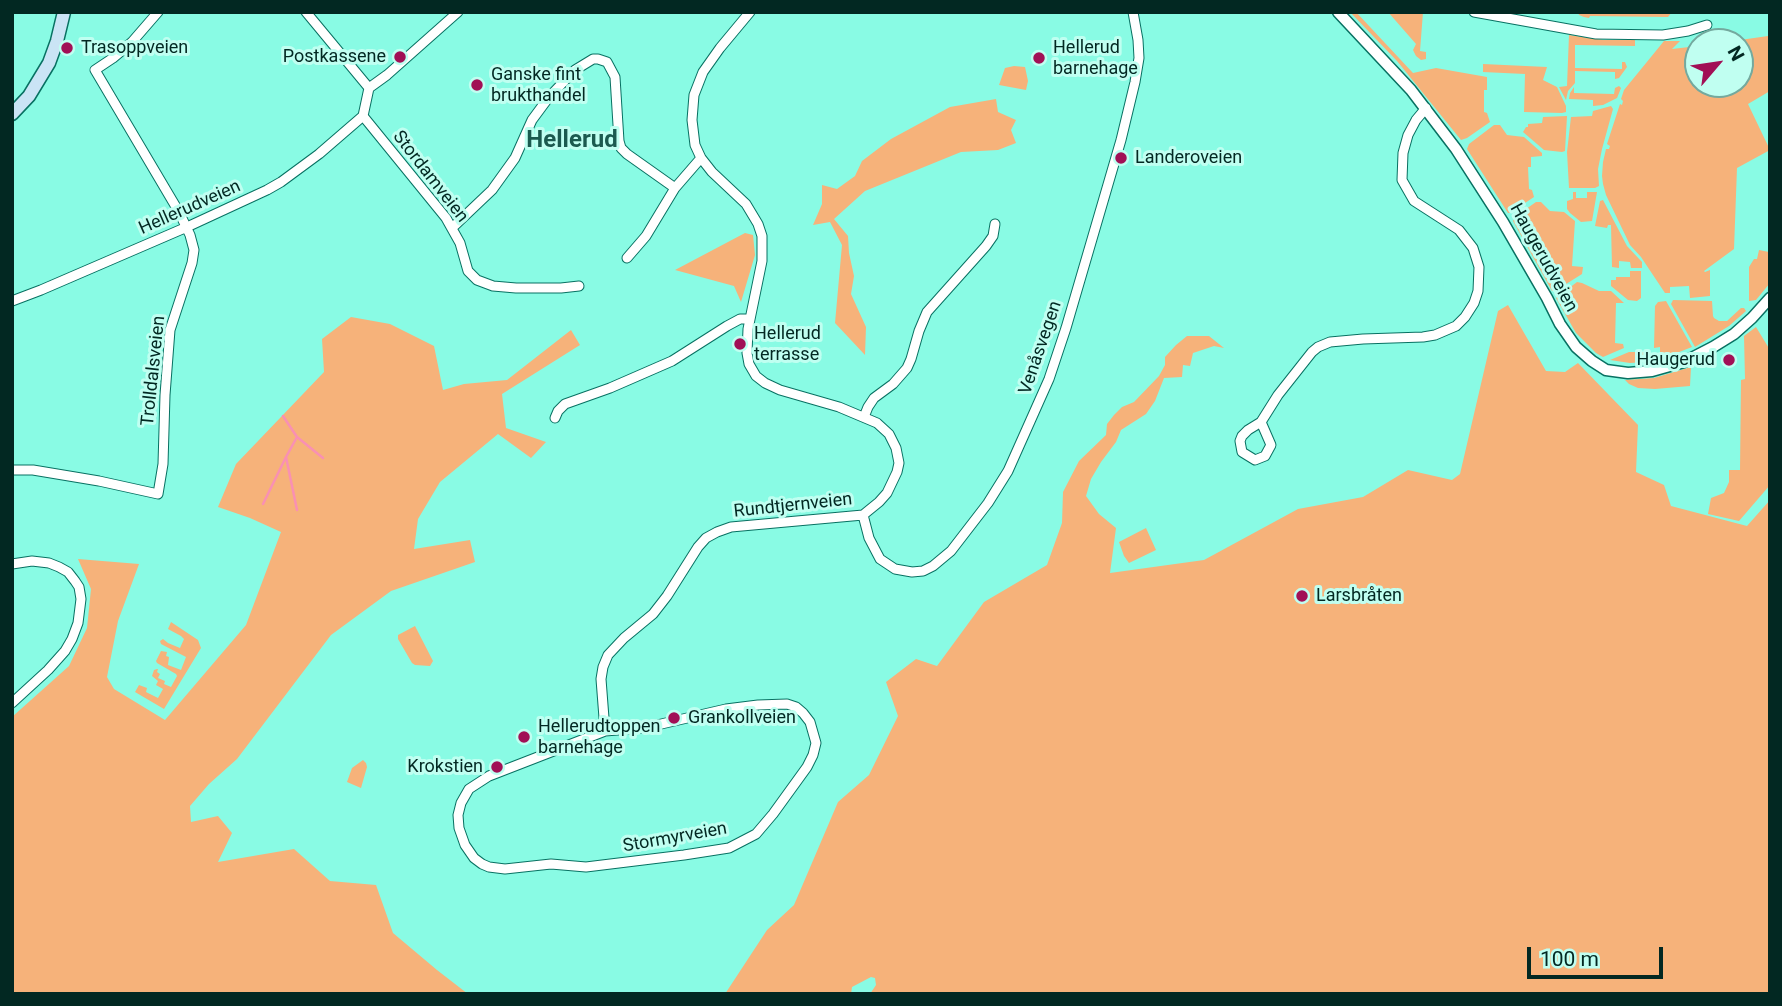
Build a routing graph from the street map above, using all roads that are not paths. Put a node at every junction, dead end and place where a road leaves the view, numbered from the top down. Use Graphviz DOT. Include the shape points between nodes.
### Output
graph roads {
  1 [pos="64,12"];
  2 [pos="158,12"];
  3 [pos="306,12"];
  4 [pos="458,12"];
  5 [pos="750,12"];
  6 [pos="1133,12"];
  7 [pos="1338,12"];
  8 [pos="1474,12"];
  9 [pos="1707,25"];
  10 [pos="369,88"];
  11 [pos="1426,108"];
  12 [pos="12,114"];
  13 [pos="363,116"];
  14 [pos="701,158"];
  15 [pos="675,188"];
  16 [pos="995,225"];
  17 [pos="187,227"];
  18 [pos="452,228"];
  19 [pos="627,258"];
  20 [pos="579,286"];
  21 [pos="1770,298"];
  22 [pos="12,301"];
  23 [pos="750,319"];
  24 [pos="864,417"];
  25 [pos="555,418"];
  26 [pos="1261,422"];
  27 [pos="12,470"];
  28 [pos="863,515"];
  29 [pos="12,564"];
  30 [pos="12,703"];
  31 [pos="605,731"];
  1 -- 12 [label="main road" via="49,63"];
  2 -- 17 [label="street, Trolldalsveien" via="132,42 95,70"];
  3 -- 10 [label="street"];
  4 -- 10 [label="street"];
  5 -- 14 [label="street, Rundtjernveien" via="698,82 692,131"];
  6 -- 28 [label="street, Venåsvegen" via="1139,58 1121,140 1049,379 1008,471 951,551 923,571 895,569 880,559"];
  7 -- 11 [label="street, Haugerudveien"];
  8 -- 9 [label="street" via="1596,34 1663,36"];
  10 -- 13 [label="street"];
  11 -- 21 [label="street, Haugerudveien" via="1482,187 1570,340 1600,367 1641,372 1684,362 1734,334"];
  11 -- 26 [label="street" via="1408,135 1402,180 1414,201 1459,230 1473,248 1479,267 1474,303 1456,326 1435,335 1330,342 1318,347"];
  13 -- 17 [label="street, Hellerudveien" via="281,182"];
  13 -- 18 [label="street, Stordamveien"];
  14 -- 15 [label="street"];
  14 -- 23 [label="street, Rundtjernveien" via="746,204 762,236 762,261"];
  15 -- 18 [label="street" via="621,148 615,76 607,62 593,59 549,97 492,190"];
  15 -- 19 [label="street"];
  16 -- 24 [label="street" via="986,246 927,312 907,368 874,398"];
  17 -- 22 [label="street, Hellerudveien"];
  17 -- 27 [label="street, Trolldalsveien" via="194,250 170,330 158,494"];
  18 -- 20 [label="street, Stordamveien" via="468,271 483,284"];
  23 -- 24 [label="street, Rundtjernveien" via="747,353 761,381"];
  23 -- 25 [label="street" via="740,319 672,361 565,404"];
  24 -- 28 [label="street, Rundtjernveien" via="888,434 899,463 887,493"];
  28 -- 31 [label="street, Rundtjernveien" via="731,527 706,538 653,614 608,655 601,679"];
  29 -- 30 [label="street" via="32,561 59,567 75,581 81,599 78,623 65,650"];
  31 -- 31 [label="street, Stormyrveien" via="644,728 726,709 786,704 796,707 810,722 816,743 807,767 774,814 756,834 729,848 586,867 551,863 497,869 474,858 465,845 458,815 474,784"];
}
